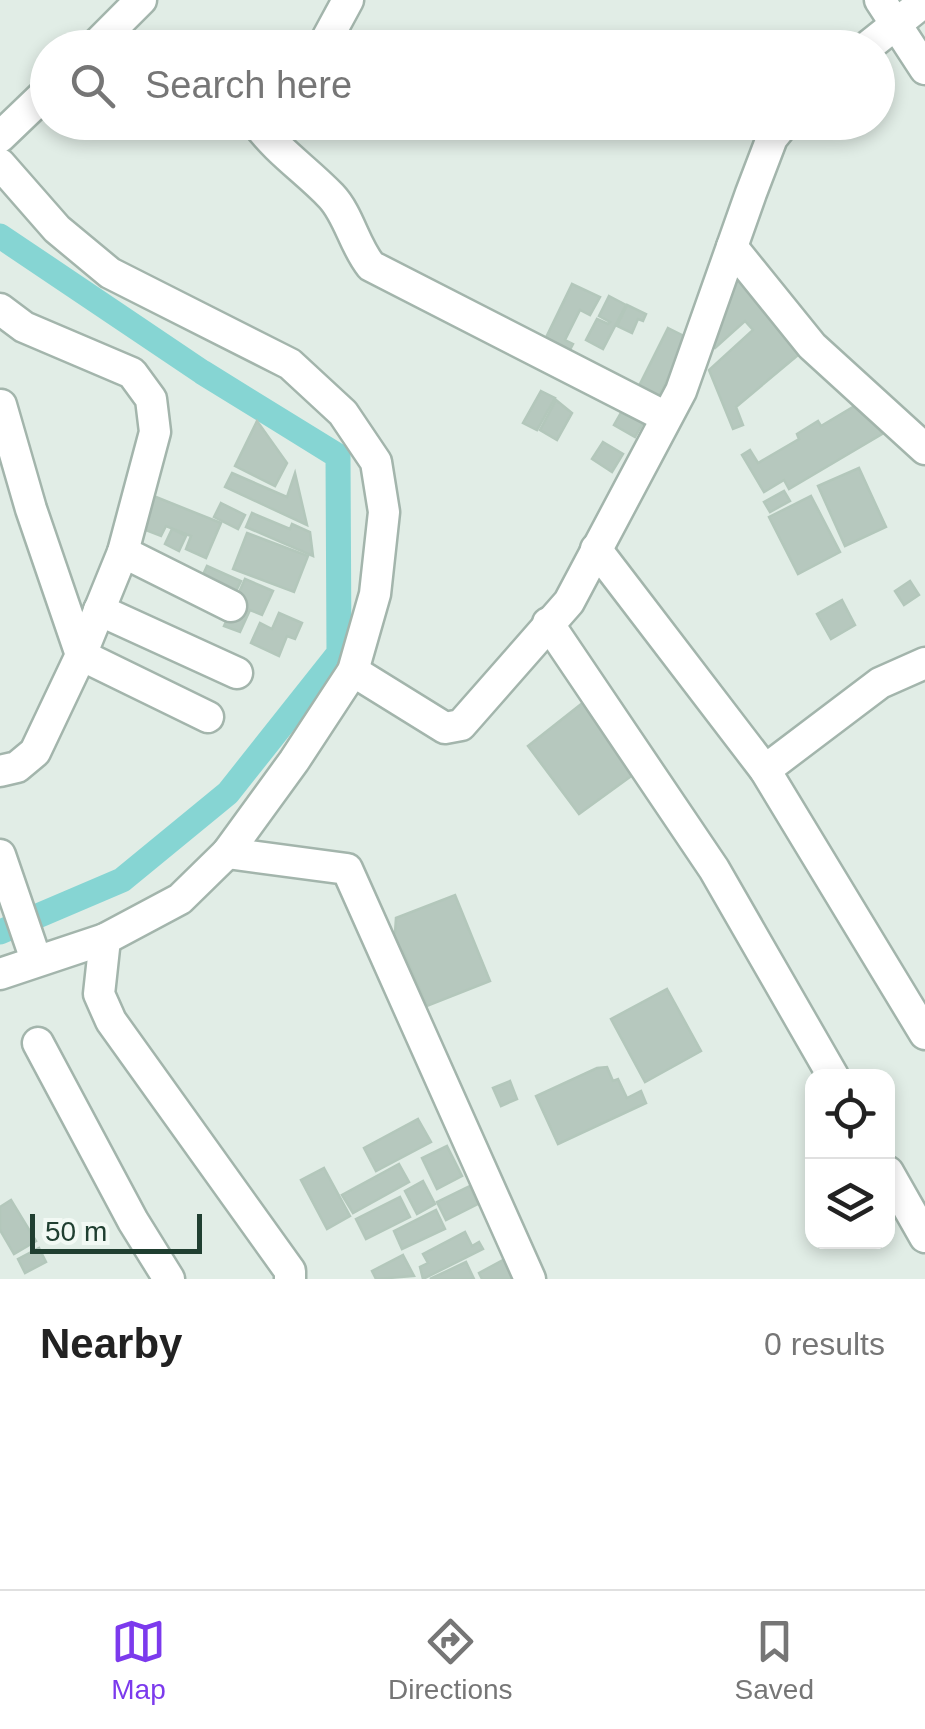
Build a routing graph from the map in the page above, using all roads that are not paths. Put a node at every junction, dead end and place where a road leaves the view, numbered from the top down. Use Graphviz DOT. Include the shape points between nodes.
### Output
graph roads {
  1 [pos="141,0"];
  2 [pos="348,0"];
  3 [pos="901,11"];
  4 [pos="110,30"];
  5 [pos="332,30"];
  6 [pos="883,30"];
  7 [pos="925,68"];
  8 [pos="30,108"];
  9 [pos="0,137"];
  10 [pos="279,140"];
  11 [pos="771,140"];
  12 [pos="0,164"];
  13 [pos="732,247"];
  14 [pos="0,309"];
  15 [pos="1,406"];
  16 [pos="666,417"];
  17 [pos="925,449"];
  18 [pos="596,549"];
  19 [pos="122,552"];
  20 [pos="230,606"];
  21 [pos="99,610"];
  22 [pos="548,623"];
  23 [pos="81,656"];
  24 [pos="925,663"];
  25 [pos="353,670"];
  26 [pos="237,673"];
  27 [pos="208,716"];
  28 [pos="765,770"];
  29 [pos="0,771"];
  30 [pos="227,853"];
  31 [pos="2,861"];
  32 [pos="105,939"];
  33 [pos="34,954"];
  34 [pos="0,974"];
  35 [pos="925,1034"];
  36 [pos="38,1043"];
  37 [pos="829,1069"];
  38 [pos="895,1184"];
  39 [pos="925,1237"];
  40 [pos="168,1279"];
  41 [pos="290,1279"];
  42 [pos="530,1279"];
  1 -- 4 [label="street"];
  2 -- 5 [label="street"];
  3 -- 6 [label="street"];
  3 -- 7 [label="street"];
  8 -- 9 [label="street"];
  10 -- 16 [label="street" via="334,199 372,266"];
  11 -- 13 [label="street"];
  12 -- 25 [label="street" via="57,229 110,272 290,364 343,413 376,462 384,512 375,594"];
  13 -- 16 [label="street"];
  13 -- 17 [label="street" via="812,346"];
  14 -- 19 [label="street" via="24,328 132,373 151,399 155,432"];
  15 -- 23 [label="street"];
  16 -- 18 [label="street"];
  18 -- 22 [label="street" via="569,602"];
  18 -- 28 [label="street"];
  19 -- 20 [label="street"];
  19 -- 21 [label="street"];
  21 -- 23 [label="street"];
  21 -- 26 [label="street"];
  22 -- 25 [label="street" via="461,725 445,728"];
  22 -- 37 [label="street" via="714,869"];
  23 -- 27 [label="street"];
  23 -- 29 [label="street" via="35,752"];
  24 -- 28 [label="street" via="880,683"];
  25 -- 30 [label="street"];
  28 -- 35 [label="street"];
  30 -- 32 [label="street" via="180,899"];
  30 -- 42 [label="street" via="347,869"];
  31 -- 33 [label="street"];
  32 -- 33 [label="street"];
  32 -- 41 [label="street" via="99,994 111,1021"];
  33 -- 34 [label="street"];
  36 -- 40 [label="street"];
  38 -- 39 [label="street"];
}
